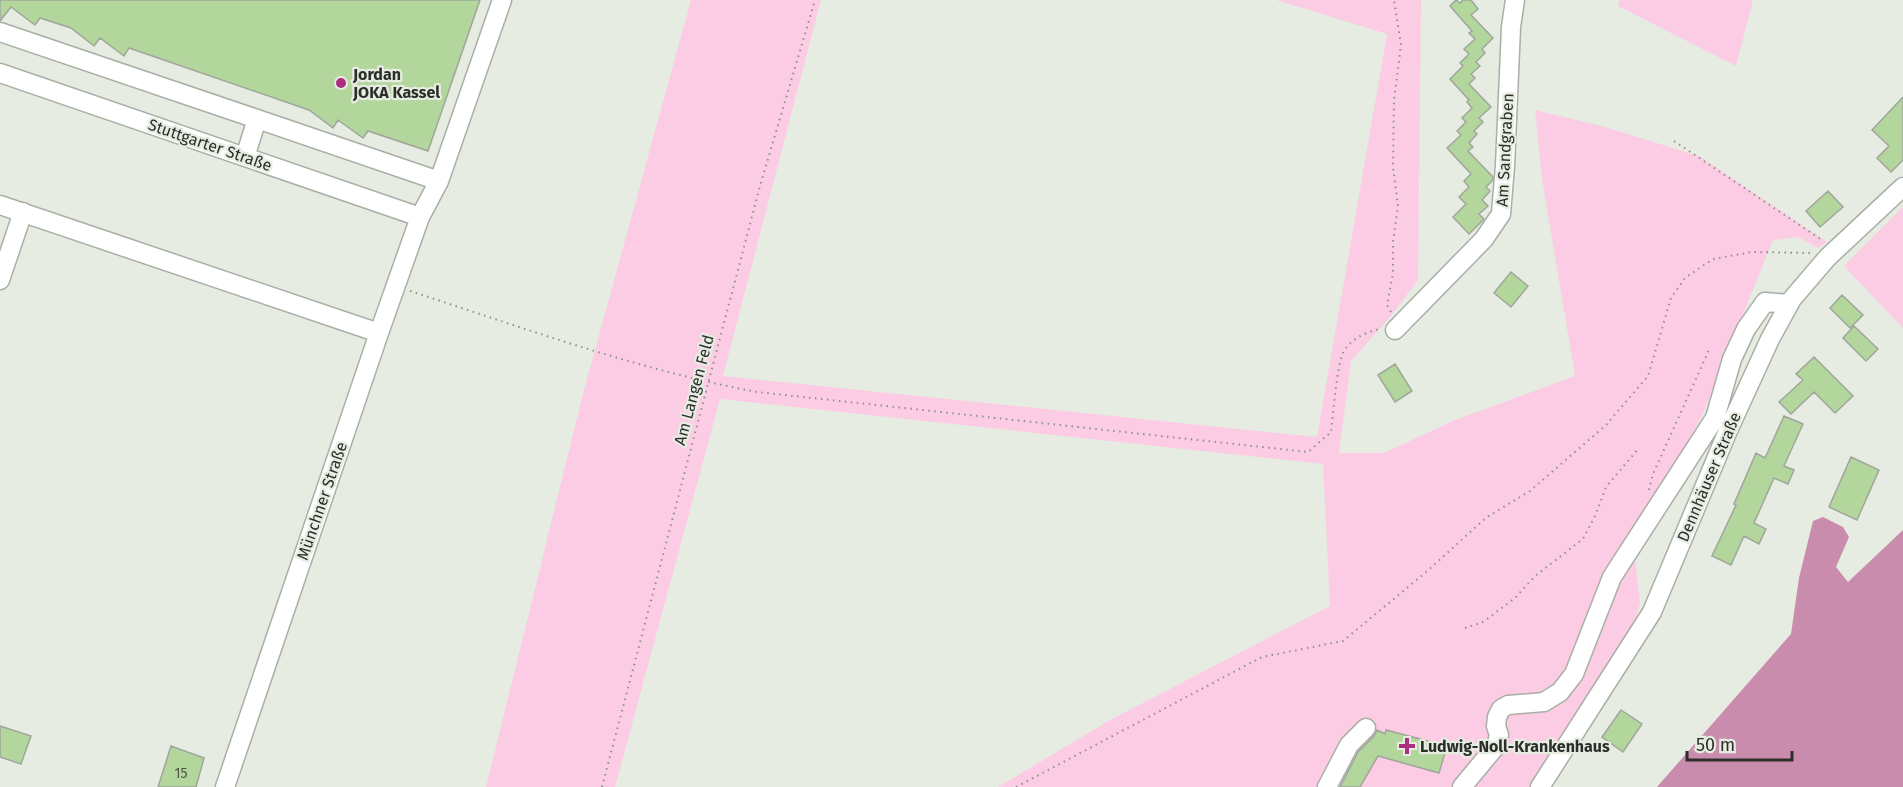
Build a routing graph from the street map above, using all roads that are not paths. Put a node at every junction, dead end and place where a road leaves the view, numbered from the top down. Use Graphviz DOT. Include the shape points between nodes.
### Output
graph roads {
  1 [pos="502,0"];
  2 [pos="1515,0"];
  3 [pos="0,32"];
  4 [pos="0,73"];
  5 [pos="257,119"];
  6 [pos="245,157"];
  7 [pos="439,181"];
  8 [pos="1903,187"];
  9 [pos="0,205"];
  10 [pos="23,213"];
  11 [pos="420,217"];
  12 [pos="0,280"];
  13 [pos="1789,304"];
  14 [pos="1397,328"];
  15 [pos="379,333"];
  16 [pos="1366,728"];
  17 [pos="225,787"];
  18 [pos="1328,787"];
  19 [pos="1462,787"];
  20 [pos="1540,787"];
  1 -- 7 [label="street, Münchner Straße"];
  2 -- 14 [label="street, Am Sandgraben" via="1501,214 1484,239"];
  3 -- 5 [label="street"];
  4 -- 6 [label="street, Stuttgarter Straße"];
  5 -- 6 [label="street"];
  5 -- 7 [label="street"];
  6 -- 11 [label="street, Stuttgarter Straße"];
  7 -- 11 [label="street, Münchner Straße"];
  8 -- 13 [label="street, Dennhäuser Straße" via="1833,253"];
  9 -- 10 [label="street"];
  10 -- 12 [label="street"];
  10 -- 15 [label="street"];
  11 -- 15 [label="street, Münchner Straße"];
  13 -- 19 [label="street" via="1765,302 1746,328 1714,418 1612,577 1574,674 1560,692 1544,702 1501,709 1496,746"];
  13 -- 20 [label="street, Dennhäuser Straße" via="1727,434 1652,612"];
  15 -- 17 [label="street, Münchner Straße"];
  16 -- 18 [label="street" via="1349,745"];
}
